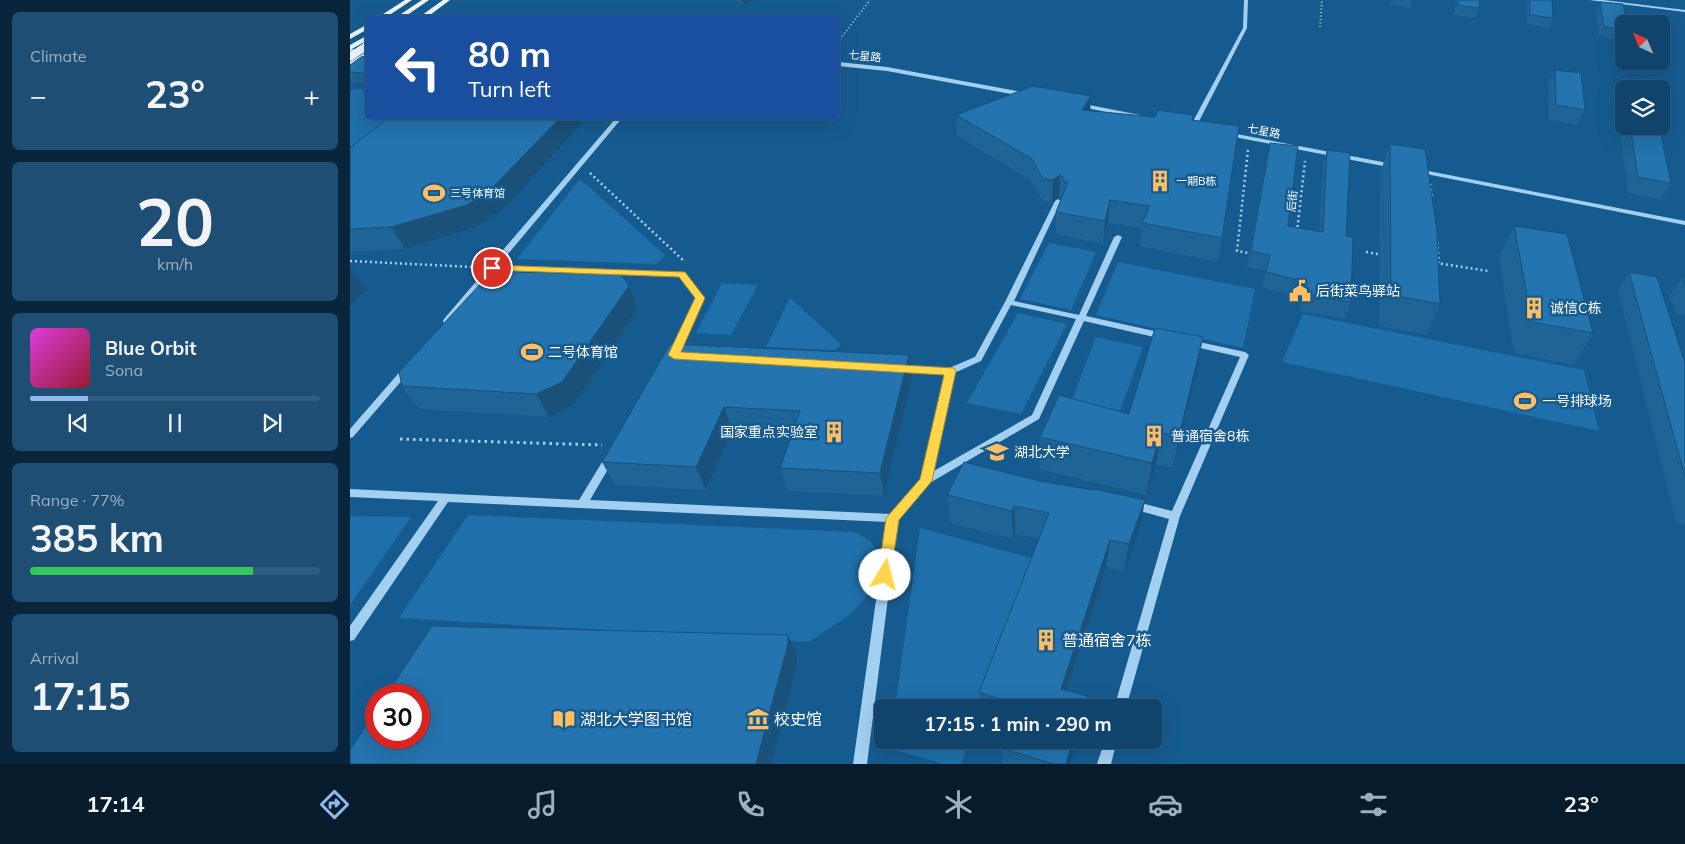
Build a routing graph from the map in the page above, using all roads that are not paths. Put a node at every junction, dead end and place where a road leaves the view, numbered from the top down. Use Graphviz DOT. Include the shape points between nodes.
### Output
graph roads {
  1 [pos="400,0"];
  2 [pos="409,0"];
  3 [pos="426,0"];
  4 [pos="437,0"];
  5 [pos="447,0"];
  6 [pos="1246,0"];
  7 [pos="1591,0"];
  8 [pos="1685,11"];
  9 [pos="383,15"];
  10 [pos="385,15"];
  11 [pos="403,15"];
  12 [pos="414,15"];
  13 [pos="425,15"];
  14 [pos="365,28"];
  15 [pos="350,36"];
  16 [pos="365,39"];
  17 [pos="365,47"];
  18 [pos="350,50"];
  19 [pos="365,52"];
  20 [pos="365,54"];
  21 [pos="350,56"];
  22 [pos="840,64"];
  23 [pos="350,65"];
  24 [pos="1036,97"];
  25 [pos="1076,104"];
  26 [pos="1144,118"];
  27 [pos="617,120"];
  28 [pos="1183,125"];
  29 [pos="1193,127"];
  30 [pos="1203,129"];
  31 [pos="1221,133"];
  32 [pos="1401,168"];
  33 [pos="1410,169"];
  34 [pos="1058,201"];
  35 [pos="1685,223"];
  36 [pos="1118,237"];
  37 [pos="492,268"];
  38 [pos="1009,302"];
  39 [pos="1081,318"];
  40 [pos="440,329"];
  41 [pos="1168,338"];
  42 [pos="1178,340"];
  43 [pos="683,356"];
  44 [pos="414,359"];
  45 [pos="891,368"];
  46 [pos="950,371"];
  47 [pos="350,435"];
  48 [pos="617,446"];
  49 [pos="958,462"];
  50 [pos="977,466"];
  51 [pos="926,481"];
  52 [pos="350,493"];
  53 [pos="446,497"];
  54 [pos="1118,502"];
  55 [pos="582,504"];
  56 [pos="1175,516"];
  57 [pos="893,518"];
  58 [pos="350,636"];
  59 [pos="1123,699"];
  60 [pos="1108,749"];
  61 [pos="860,764"];
  62 [pos="1104,764"];
  1 -- 9 [label="main road"];
  2 -- 10 [label="main road"];
  3 -- 11 [label="main road"];
  4 -- 12 [label="main road"];
  5 -- 13 [label="main road"];
  6 -- 29 [label="street" via="1244,28"];
  7 -- 8 [label="street"];
  14 -- 15 [label="main road"];
  16 -- 18 [label="main road"];
  17 -- 21 [label="main road, bridge"];
  18 -- 19 [label="street"];
  20 -- 23 [label="main road"];
  22 -- 24 [label="street, 七星路" via="887,69"];
  25 -- 26 [label="street"];
  27 -- 37 [label="street"];
  28 -- 29 [label="street"];
  29 -- 30 [label="street"];
  31 -- 32 [label="street, 七星路"];
  33 -- 35 [label="street"];
  34 -- 38 [label="street"];
  36 -- 39 [label="street"];
  37 -- 40 [label="street"];
  37 -- 43 [label="street" via="682,274 700,298 671,359"];
  38 -- 39 [label="street"];
  38 -- 46 [label="street" via="978,359"];
  39 -- 41 [label="street"];
  39 -- 49 [label="street" via="1036,417"];
  42 -- 56 [label="street" via="1245,355"];
  44 -- 47 [label="street"];
  45 -- 46 [label="street"];
  46 -- 51 [label="street"];
  48 -- 55 [label="street"];
  49 -- 50 [label="street"];
  49 -- 51 [label="street"];
  51 -- 57 [label="street"];
  52 -- 53 [label="street"];
  53 -- 55 [label="street"];
  53 -- 58 [label="street"];
  54 -- 56 [label="street"];
  55 -- 57 [label="street"];
  56 -- 59 [label="street"];
  57 -- 61 [label="street"];
  60 -- 62 [label="street"];
}
